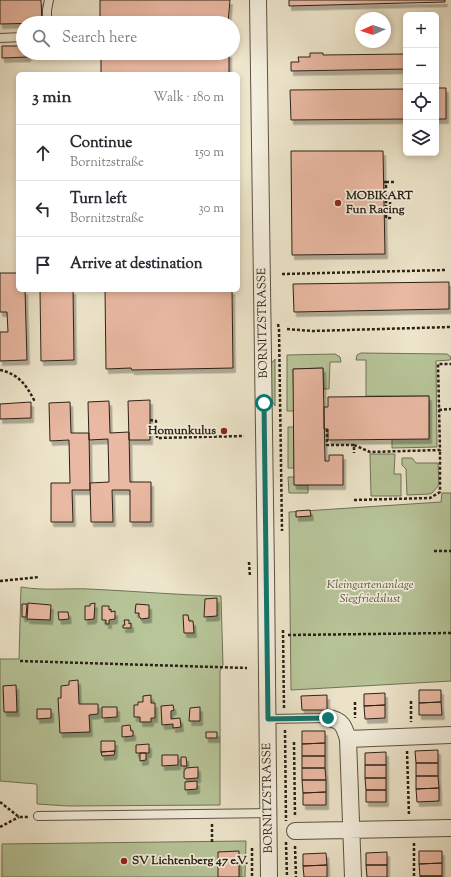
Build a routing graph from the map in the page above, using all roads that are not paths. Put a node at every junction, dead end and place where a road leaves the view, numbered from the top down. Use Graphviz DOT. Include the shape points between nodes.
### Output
graph roads {
  1 [pos="49,0"];
  2 [pos="258,0"];
  3 [pos="47,16"];
  4 [pos="16,37"];
  5 [pos="0,38"];
  6 [pos="328,718"];
  7 [pos="268,719"];
  8 [pos="451,736"];
  9 [pos="348,739"];
  10 [pos="269,813"];
  11 [pos="38,816"];
  12 [pos="451,828"];
  13 [pos="352,830"];
  14 [pos="295,831"];
  15 [pos="269,877"];
  16 [pos="353,877"];
  1 -- 3 [label="lane"];
  2 -- 7 [label="street, BORNITZSTRASSE"];
  4 -- 5 [label="lane"];
  6 -- 7 [label="lane"];
  6 -- 9 [label="street" via="336,719 342,724"];
  7 -- 10 [label="street, BORNITZSTRASSE"];
  8 -- 9 [label="street"];
  9 -- 13 [label="street"];
  10 -- 11 [label="lane"];
  10 -- 15 [label="street, BORNITZSTRASSE"];
  12 -- 13 [label="street"];
  13 -- 14 [label="street"];
  13 -- 16 [label="street"];
}
